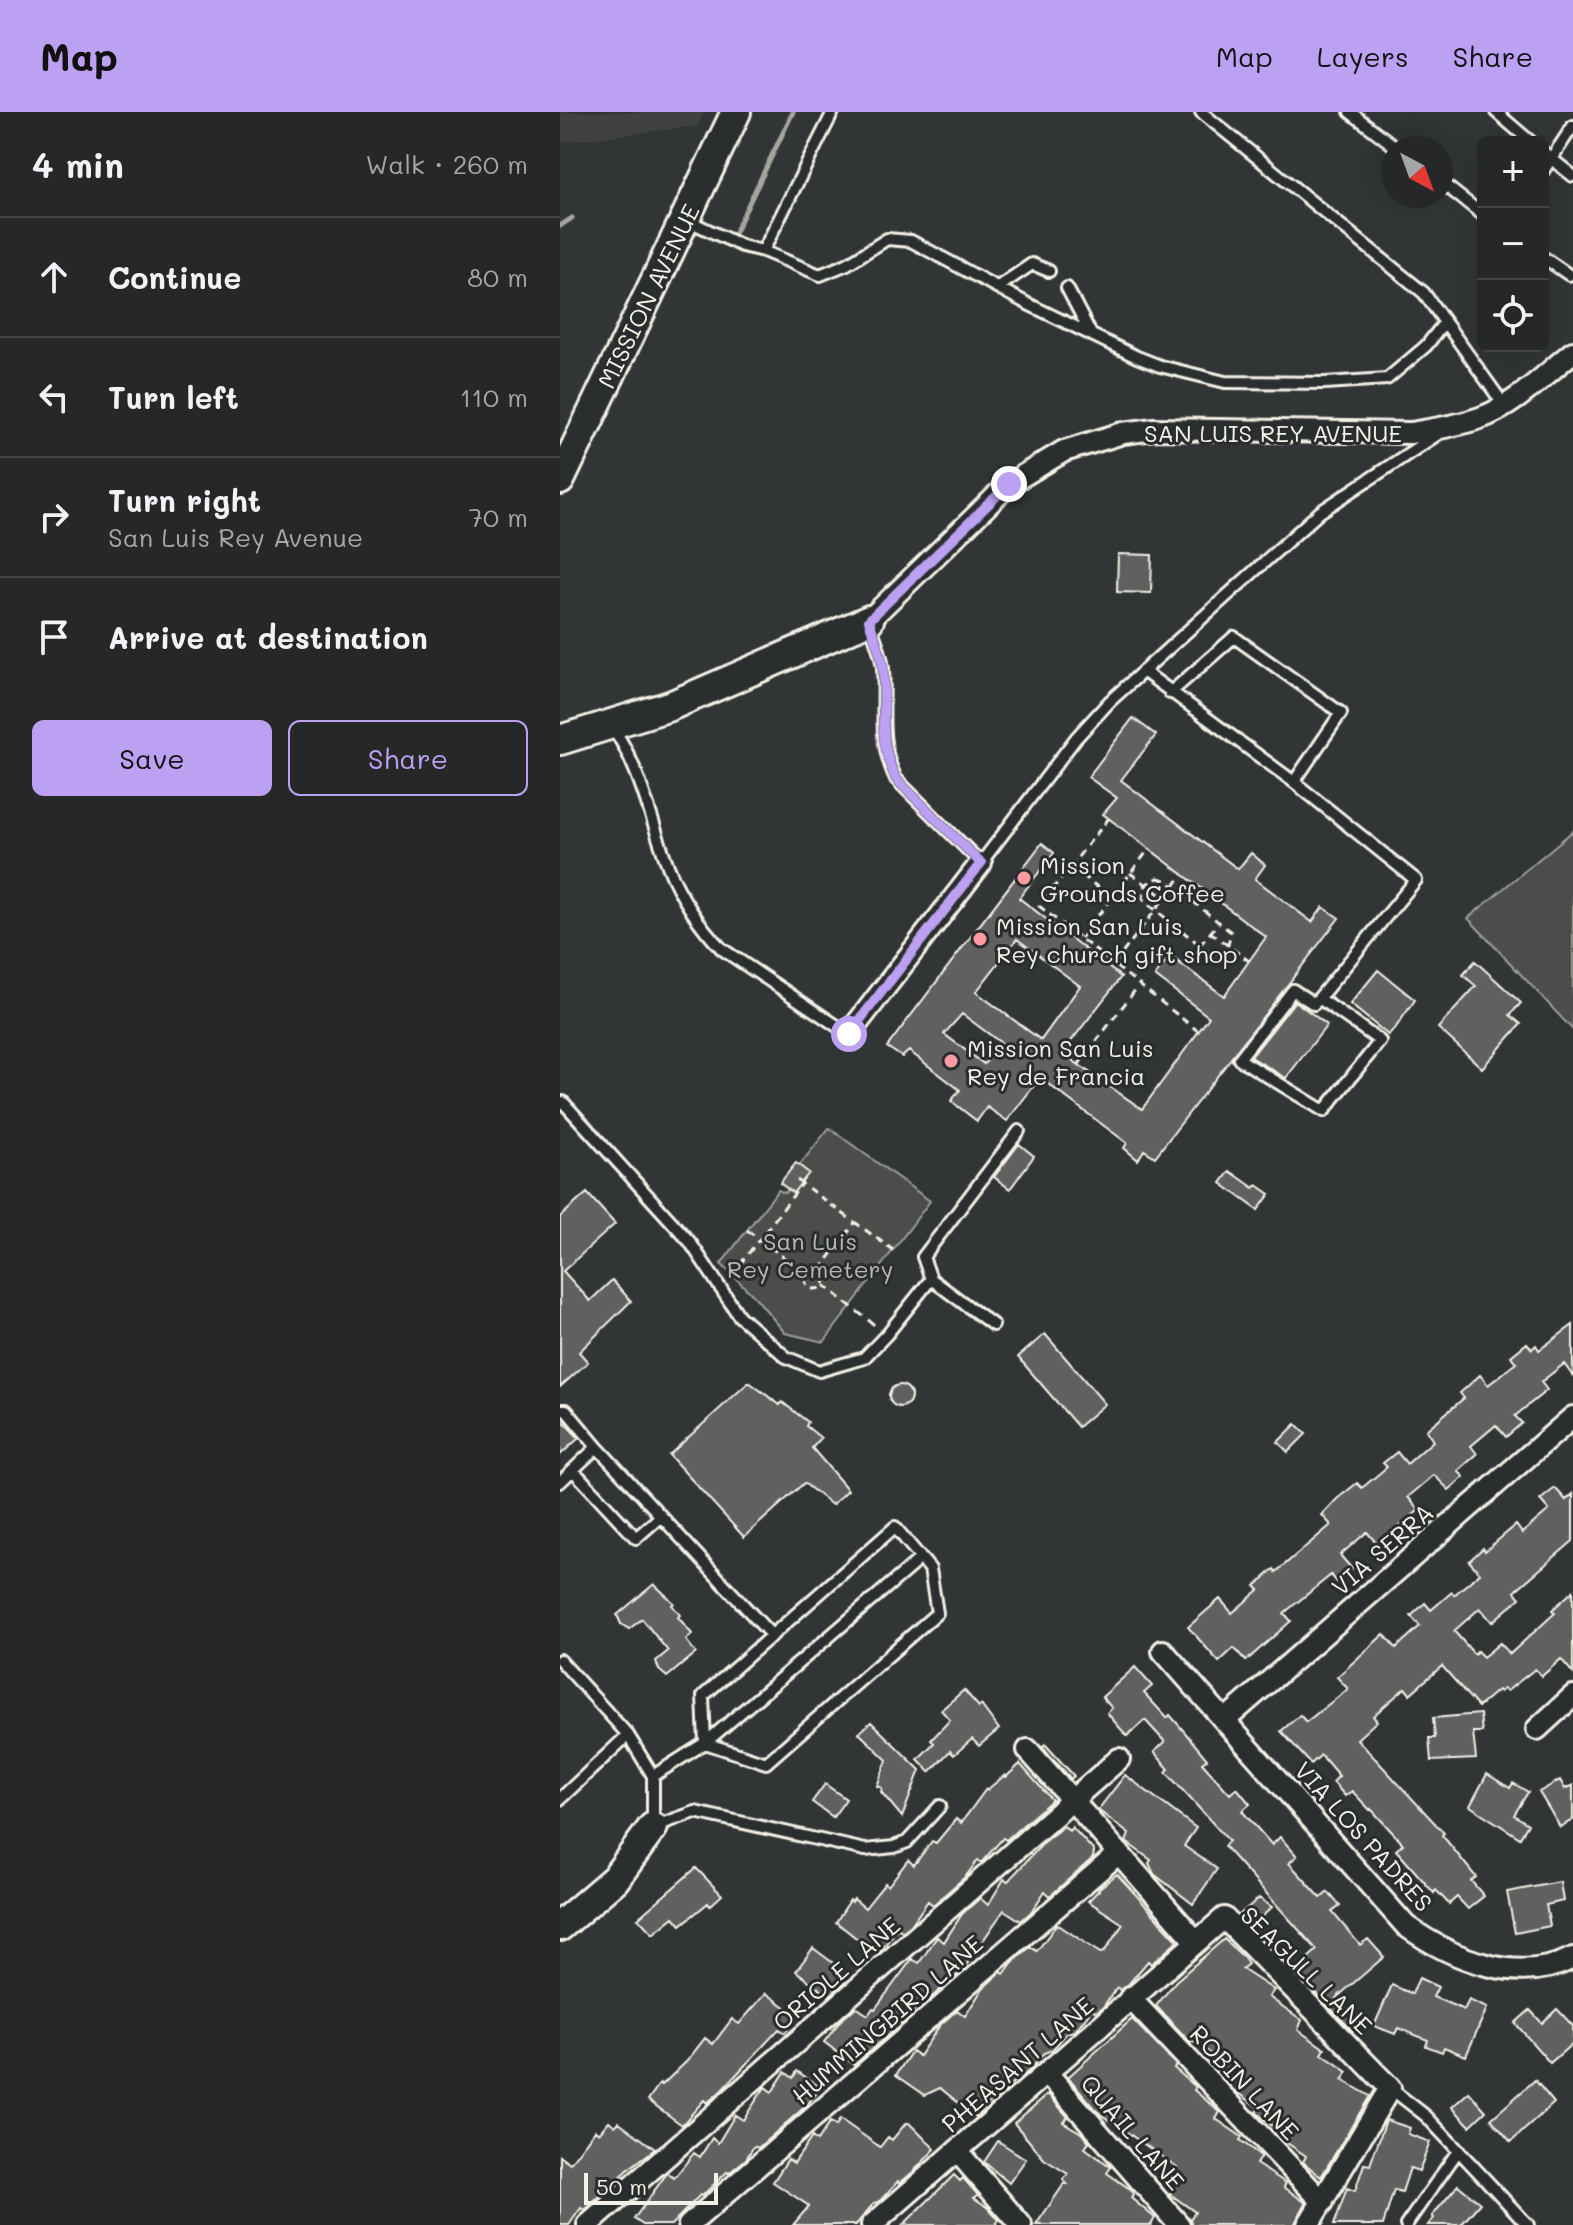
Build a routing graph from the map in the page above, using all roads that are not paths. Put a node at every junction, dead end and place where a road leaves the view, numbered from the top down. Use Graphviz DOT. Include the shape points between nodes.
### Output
graph roads {
  1 [pos="736,112"];
  2 [pos="833,112"];
  3 [pos="1201,112"];
  4 [pos="1350,112"];
  5 [pos="1496,112"];
  6 [pos="1573,126"];
  7 [pos="1381,136"];
  8 [pos="1524,136"];
  9 [pos="1549,154"];
  10 [pos="1549,158"];
  11 [pos="1573,176"];
  12 [pos="1453,191"];
  13 [pos="1477,210"];
  14 [pos="685,219"];
  15 [pos="763,251"];
  16 [pos="1549,261"];
  17 [pos="1049,271"];
  18 [pos="1569,275"];
  19 [pos="998,287"];
  20 [pos="1067,288"];
  21 [pos="1445,322"];
  22 [pos="1091,334"];
  23 [pos="1573,352"];
  24 [pos="1504,405"];
  25 [pos="1449,427"];
  26 [pos="560,480"];
  27 [pos="869,620"];
  28 [pos="1143,671"];
  29 [pos="1170,693"];
  30 [pos="611,724"];
  31 [pos="560,740"];
  32 [pos="1294,782"];
  33 [pos="981,863"];
  34 [pos="1319,998"];
  35 [pos="849,1034"];
  36 [pos="563,1102"];
  37 [pos="1019,1131"];
  38 [pos="931,1279"];
  39 [pos="993,1325"];
  40 [pos="560,1410"];
  41 [pos="1573,1417"];
  42 [pos="597,1447"];
  43 [pos="573,1470"];
  44 [pos="560,1482"];
  45 [pos="661,1516"];
  46 [pos="921,1558"];
  47 [pos="772,1636"];
  48 [pos="1163,1651"];
  49 [pos="560,1660"];
  50 [pos="1573,1696"];
  51 [pos="1225,1720"];
  52 [pos="1537,1729"];
  53 [pos="628,1735"];
  54 [pos="705,1743"];
  55 [pos="1028,1750"];
  56 [pos="1119,1759"];
  57 [pos="653,1776"];
  58 [pos="560,1799"];
  59 [pos="1071,1800"];
  60 [pos="940,1806"];
  61 [pos="653,1827"];
  62 [pos="1119,1853"];
  63 [pos="560,1926"];
  64 [pos="1196,1941"];
  65 [pos="1573,1958"];
  66 [pos="1130,1998"];
  67 [pos="1047,2073"];
  68 [pos="1390,2088"];
  69 [pos="957,2151"];
  70 [pos="1458,2151"];
  71 [pos="1323,2202"];
  72 [pos="588,2225"];
  73 [pos="689,2225"];
  74 [pos="872,2225"];
  75 [pos="1021,2225"];
  76 [pos="1179,2225"];
  77 [pos="1308,2225"];
  78 [pos="1406,2225"];
  79 [pos="1528,2225"];
  1 -- 14 [label="street, MISSION AVENUE"];
  2 -- 15 [label="lane"];
  3 -- 21 [label="lane" via="1424,293"];
  4 -- 7 [label="lane"];
  5 -- 8 [label="lane"];
  6 -- 9 [label="lane"];
  10 -- 11 [label="lane"];
  12 -- 13 [label="lane"];
  14 -- 15 [label="lane"];
  14 -- 26 [label="street, MISSION AVENUE"];
  15 -- 19 [label="lane" via="820,275 887,239 911,241"];
  16 -- 18 [label="lane"];
  17 -- 19 [label="lane" via="1032,264"];
  19 -- 22 [label="lane"];
  20 -- 22 [label="lane"];
  21 -- 22 [label="lane" via="1387,379 1325,383 1225,382 1160,366"];
  21 -- 24 [label="lane"];
  23 -- 24 [label="street, SAN LUIS REY AVENUE"];
  24 -- 25 [label="street, SAN LUIS REY AVENUE"];
  25 -- 27 [label="street, SAN LUIS REY AVENUE" via="1411,433 1154,429 1064,451 1009,484"];
  25 -- 28 [label="lane" via="1320,512"];
  27 -- 30 [label="street, SAN LUIS REY AVENUE" via="670,706"];
  27 -- 33 [label="lane" via="883,666 888,763 896,779"];
  28 -- 29 [label="lane"];
  28 -- 33 [label="lane" via="1076,738"];
  29 -- 32 [label="lane"];
  29 -- 32 [label="lane" via="1234,637 1341,713"];
  30 -- 31 [label="street, SAN LUIS REY AVENUE"];
  30 -- 35 [label="lane" via="629,751 669,870 706,933"];
  32 -- 34 [label="lane" via="1416,880"];
  33 -- 35 [label="street"];
  34 -- 34 [label="lane" via="1380,1041 1324,1111 1239,1059 1293,990 1314,1004"];
  36 -- 38 [label="lane" via="690,1242 739,1316 786,1357 819,1371 864,1358"];
  37 -- 38 [label="lane" via="923,1257"];
  38 -- 39 [label="lane"];
  40 -- 42 [label="lane" via="566,1410"];
  41 -- 51 [label="street, VIA SERRA"];
  42 -- 43 [label="lane"];
  42 -- 45 [label="lane"];
  43 -- 44 [label="lane"];
  43 -- 45 [label="lane" via="636,1538"];
  45 -- 47 [label="lane"];
  46 -- 47 [label="lane" via="895,1527"];
  46 -- 54 [label="lane"];
  46 -- 54 [label="lane" via="930,1569 937,1613 766,1763"];
  47 -- 54 [label="lane" via="703,1696"];
  48 -- 51 [label="street, VIA LOS PADRES"];
  49 -- 53 [label="lane"];
  50 -- 52 [label="street"];
  51 -- 65 [label="street, VIA LOS PADRES" via="1406,1926 1433,1945 1489,1966 1517,1970"];
  53 -- 57 [label="lane"];
  53 -- 58 [label="lane"];
  54 -- 57 [label="lane"];
  55 -- 59 [label="street"];
  56 -- 59 [label="street, ORIOLE LANE"];
  57 -- 61 [label="lane"];
  59 -- 62 [label="street"];
  59 -- 72 [label="street, ORIOLE LANE"];
  60 -- 61 [label="lane" via="907,1842 865,1850 695,1812"];
  61 -- 63 [label="street" via="615,1879"];
  62 -- 64 [label="street"];
  62 -- 73 [label="street, HUMMINGBIRD LANE"];
  64 -- 66 [label="street, PHEASANT LANE"];
  64 -- 68 [label="street, SEAGULL LANE" via="1224,1918"];
  66 -- 67 [label="street, PHEASANT LANE"];
  66 -- 71 [label="street, ROBIN LANE"];
  67 -- 69 [label="street, PHEASANT LANE"];
  67 -- 76 [label="street, QUAIL LANE"];
  68 -- 70 [label="lane"];
  68 -- 71 [label="street"];
  69 -- 74 [label="street, PHEASANT LANE"];
  69 -- 75 [label="street"];
  70 -- 78 [label="lane"];
  70 -- 79 [label="lane"];
  71 -- 77 [label="street"];
}
